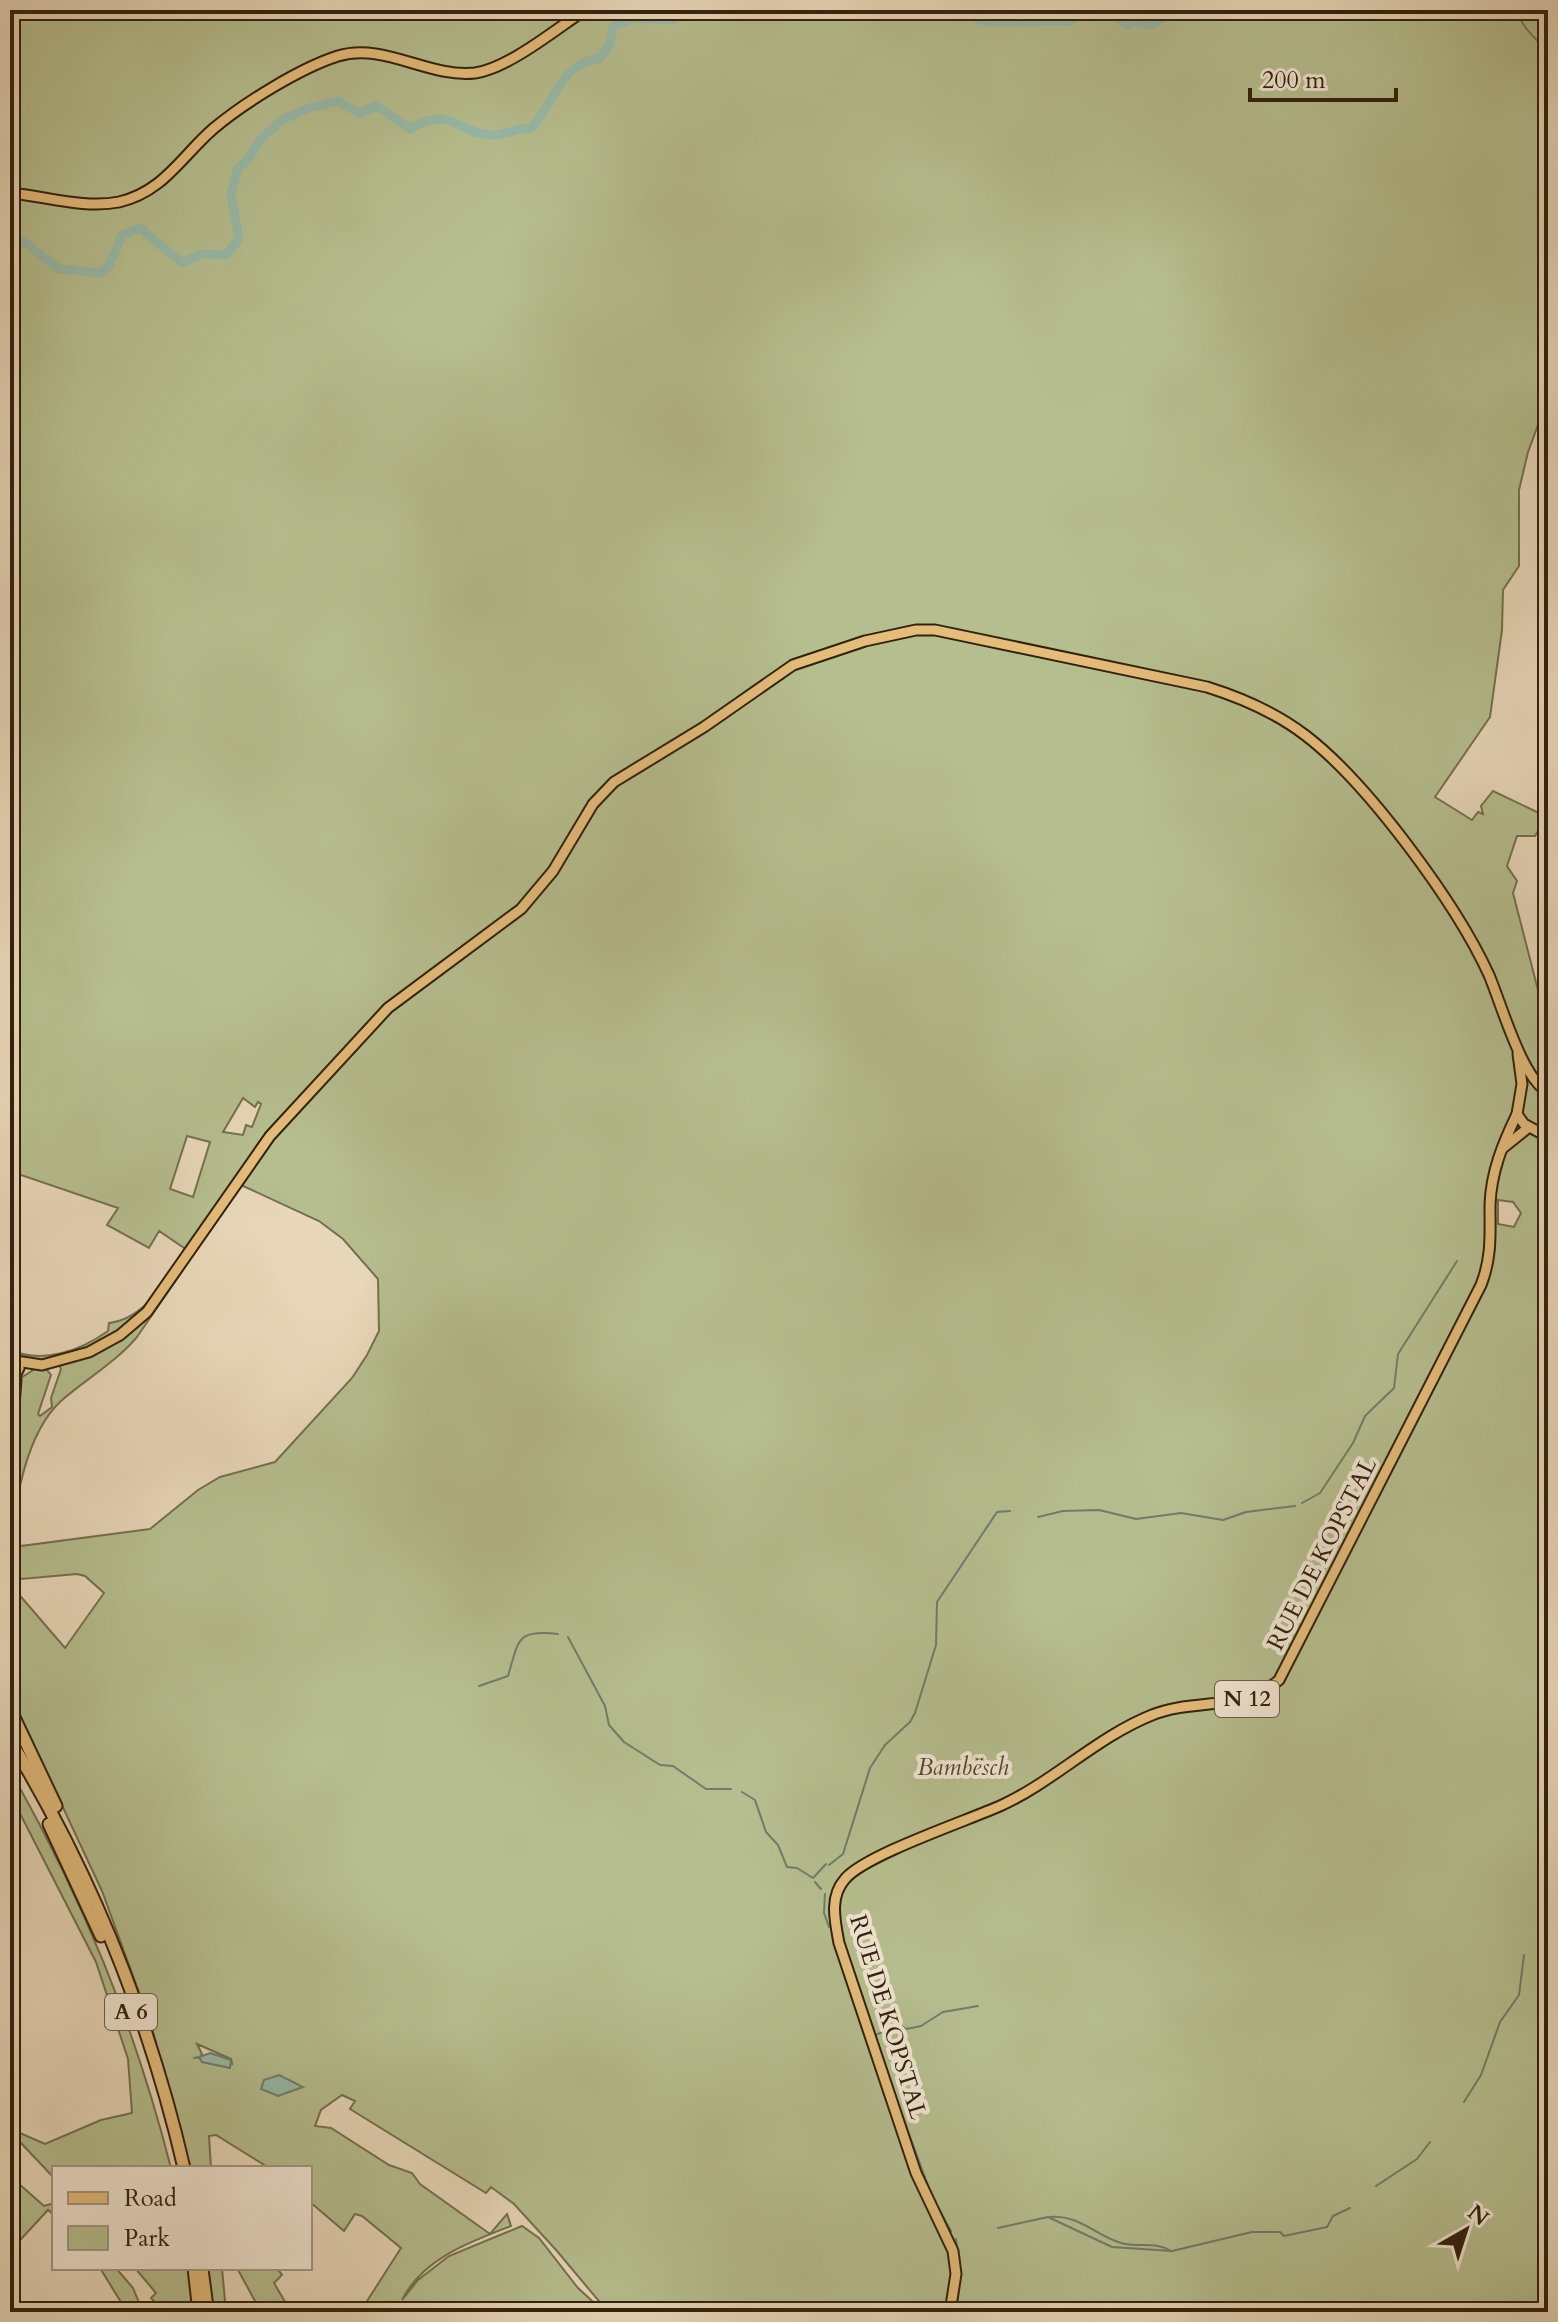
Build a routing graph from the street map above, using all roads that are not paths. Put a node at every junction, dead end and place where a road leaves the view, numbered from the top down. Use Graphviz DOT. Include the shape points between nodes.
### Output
graph roads {
  1 [pos="585,10"];
  2 [pos="10,193"];
  3 [pos="1516,1040"];
  4 [pos="1547,1091"];
  5 [pos="1520,1097"];
  6 [pos="1517,1114"];
  7 [pos="1548,1125"];
  8 [pos="1532,1128"];
  9 [pos="1548,1137"];
  10 [pos="1501,1151"];
  11 [pos="13,1359"];
  12 [pos="42,1365"];
  13 [pos="14,1379"];
  14 [pos="10,1444"];
  15 [pos="10,1709"];
  16 [pos="10,1740"];
  17 [pos="10,1755"];
  18 [pos="75,1856"];
  19 [pos="175,2166"];
  20 [pos="183,2166"];
  21 [pos="194,2270"];
  22 [pos="202,2270"];
  23 [pos="199,2312"];
  24 [pos="207,2312"];
  25 [pos="950,2312"];
  1 -- 2 [label="main road" via="513,57 478,72 436,70 360,52 326,60 230,116 172,174 133,198 98,203"];
  3 -- 4 [label="main road" via="1531,1076"];
  3 -- 5 [label="main road, RUE DE KOPSTAL"];
  3 -- 12 [label="main road" via="1470,939 1432,882 1353,780 1292,726 1251,702 1179,680 935,630 900,633 793,665 614,782 521,909 388,1008 270,1136 147,1312 97,1349"];
  4 -- 5 [label="main road" via="1532,1089"];
  5 -- 6 [label="main road, RUE DE KOPSTAL"];
  6 -- 8 [label="main road"];
  6 -- 10 [label="main road, RUE DE KOPSTAL / N 12"];
  7 -- 8 [label="main road"];
  8 -- 9 [label="main road"];
  8 -- 10 [label="main road"];
  10 -- 25 [label="main road, RUE DE KOPSTAL / N 12" via="1492,1181 1491,1251 1481,1285 1279,1680 1253,1698 1180,1707 1131,1725 1010,1801 857,1868 838,1889 834,1917 846,1966 916,2173 953,2251 956,2274"];
  11 -- 12 [label="main road"];
  11 -- 13 [label="main road"];
  12 -- 13 [label="main road"];
  13 -- 14 [label="highway"];
  15 -- 18 [label="highway"];
  16 -- 18 [label="highway, A 6"];
  17 -- 19 [label="highway, A 6" via="105,1944 146,2055"];
  18 -- 20 [label="highway, A 6" via="146,2033"];
  21 -- 23 [label="highway"];
  22 -- 24 [label="highway"];
}
